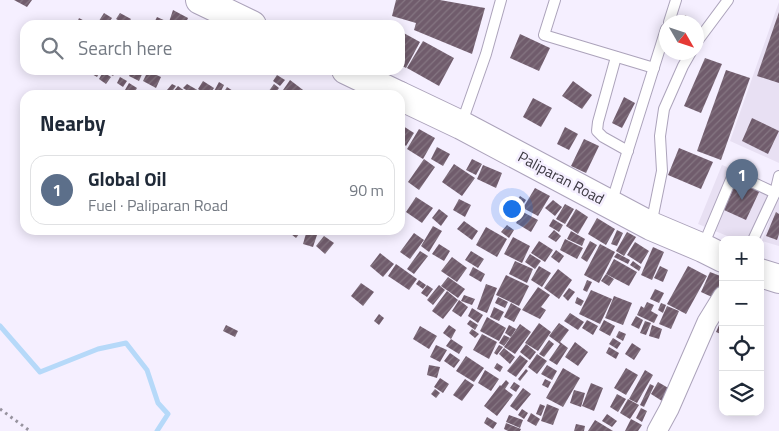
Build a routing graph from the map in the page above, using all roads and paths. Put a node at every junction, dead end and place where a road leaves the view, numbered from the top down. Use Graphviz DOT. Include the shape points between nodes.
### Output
graph roads {
  1 [pos="200,0"];
  2 [pos="499,0"];
  3 [pos="555,0"];
  4 [pos="676,0"];
  5 [pos="728,0"];
  6 [pos="671,15"];
  7 [pos="242,20"];
  8 [pos="704,32"];
  9 [pos="659,52"];
  10 [pos="616,57"];
  11 [pos="686,60"];
  12 [pos="654,68"];
  13 [pos="356,75"];
  14 [pos="387,90"];
  15 [pos="405,99"];
  16 [pos="461,125"];
  17 [pos="628,151"];
  18 [pos="779,176"];
  19 [pos="774,193"];
  20 [pos="611,205"];
  21 [pos="651,226"];
  22 [pos="755,236"];
  23 [pos="713,253"];
  24 [pos="764,273"];
  25 [pos="779,279"];
  26 [pos="719,302"];
  27 [pos="0,409"];
  28 [pos="30,431"];
  29 [pos="657,431"];
  1 -- 7 [label="main road"];
  2 -- 16 [label="lane" via="486,54"];
  3 -- 10 [label="lane" via="544,35"];
  4 -- 6 [label="lane"];
  5 -- 8 [label="lane"];
  9 -- 12 [label="lane"];
  10 -- 12 [label="lane"];
  10 -- 17 [label="lane" via="597,131"];
  11 -- 21 [label="lane" via="664,109 660,136 662,171"];
  12 -- 17 [label="lane"];
  13 -- 14 [label="main road, Paliparan Road"];
  15 -- 16 [label="main road, Paliparan Road"];
  16 -- 20 [label="main road, Paliparan Road"];
  17 -- 20 [label="lane"];
  18 -- 19 [label="lane"];
  19 -- 22 [label="lane"];
  19 -- 23 [label="lane" via="737,175 732,178"];
  20 -- 21 [label="main road, Paliparan Road"];
  21 -- 23 [label="main road, Paliparan Road"];
  24 -- 25 [label="main road"];
  26 -- 29 [label="street"];
  27 -- 28 [label="path"];
}
